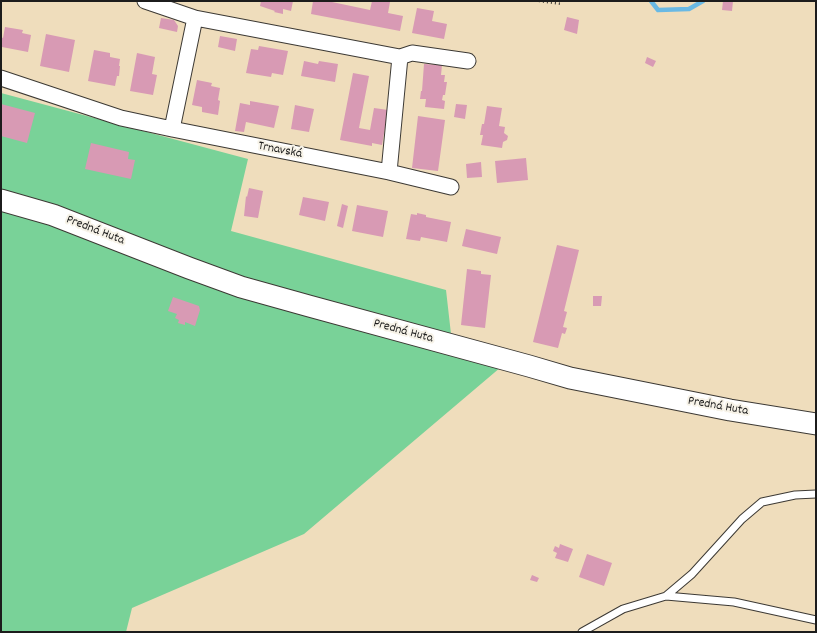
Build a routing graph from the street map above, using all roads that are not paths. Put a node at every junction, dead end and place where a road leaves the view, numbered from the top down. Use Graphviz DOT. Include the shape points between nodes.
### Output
graph roads {
  1 [pos="145,1"];
  2 [pos="195,18"];
  3 [pos="400,57"];
  4 [pos="468,61"];
  5 [pos="1,78"];
  6 [pos="172,129"];
  7 [pos="389,172"];
  8 [pos="452,187"];
  9 [pos="1,200"];
  10 [pos="816,424"];
  11 [pos="816,494"];
  12 [pos="666,596"];
  13 [pos="816,620"];
  14 [pos="582,632"];
  1 -- 2 [label="street"];
  2 -- 3 [label="street"];
  2 -- 6 [label="street"];
  3 -- 4 [label="street" via="412,53"];
  3 -- 7 [label="street"];
  5 -- 6 [label="street, Trnavská" via="121,118"];
  6 -- 7 [label="street, Trnavská"];
  7 -- 8 [label="street, Trnavská"];
  9 -- 10 [label="main road, Predná Huta" via="53,215 241,287 570,378"];
  11 -- 12 [label="lane" via="795,495 762,502 742,519 692,574"];
  12 -- 13 [label="lane" via="734,602"];
  12 -- 14 [label="lane" via="623,609"];
}
